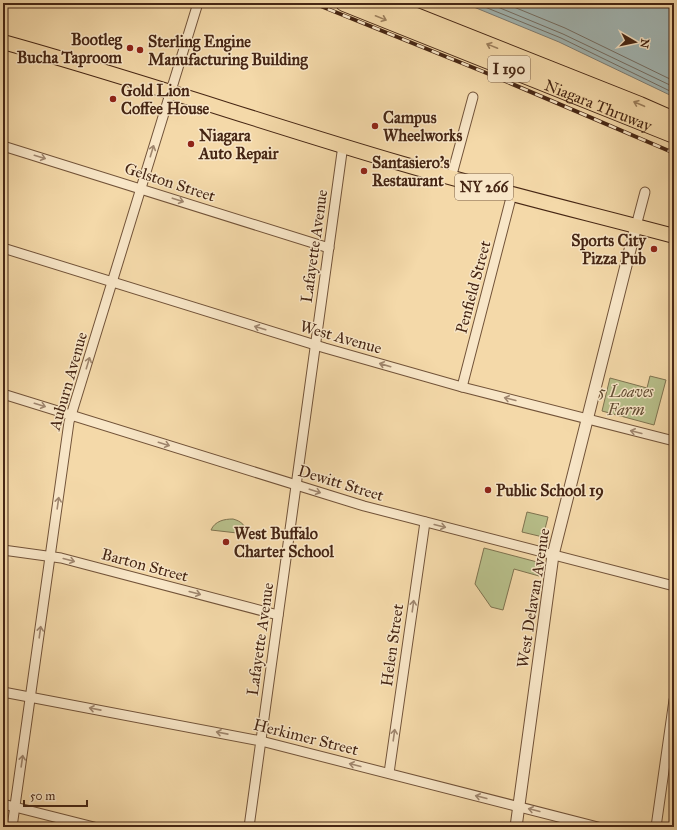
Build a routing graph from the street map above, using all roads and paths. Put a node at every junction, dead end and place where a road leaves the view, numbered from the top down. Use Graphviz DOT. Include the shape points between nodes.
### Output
graph roads {
  1 [pos="198,3"];
  2 [pos="344,3"];
  3 [pos="382,3"];
  4 [pos="3,42"];
  5 [pos="170,92"];
  6 [pos="473,97"];
  7 [pos="674,120"];
  8 [pos="674,135"];
  9 [pos="343,145"];
  10 [pos="3,146"];
  11 [pos="451,178"];
  12 [pos="141,189"];
  13 [pos="645,192"];
  14 [pos="512,194"];
  15 [pos="636,226"];
  16 [pos="674,236"];
  17 [pos="3,248"];
  18 [pos="329,248"];
  19 [pos="112,282"];
  20 [pos="315,345"];
  21 [pos="462,387"];
  22 [pos="3,394"];
  23 [pos="72,415"];
  24 [pos="588,419"];
  25 [pos="674,441"];
  26 [pos="296,485"];
  27 [pos="424,522"];
  28 [pos="3,550"];
  29 [pos="553,555"];
  30 [pos="50,556"];
  31 [pos="674,586"];
  32 [pos="278,615"];
  33 [pos="3,692"];
  34 [pos="30,697"];
  35 [pos="674,700"];
  36 [pos="261,741"];
  37 [pos="389,773"];
  38 [pos="3,804"];
  39 [pos="519,806"];
  40 [pos="15,807"];
  41 [pos="12,827"];
  42 [pos="94,827"];
  43 [pos="249,827"];
  44 [pos="516,827"];
  45 [pos="598,827"];
  46 [pos="656,827"];
  1 -- 5 [label="street, Auburn Avenue"];
  2 -- 8 [label="highway, Niagara Thruway / I 190, one-way"];
  7 -- 3 [label="highway, Niagara Thruway / I 190, one-way" via="640,104"];
  4 -- 5 [label="main road, NY 266"];
  5 -- 9 [label="main road, NY 266"];
  12 -- 5 [label="street, Auburn Avenue, one-way"];
  6 -- 11 [label="street"];
  9 -- 11 [label="main road, NY 266"];
  9 -- 18 [label="street, Lafayette Avenue"];
  10 -- 12 [label="street, Gelston Street, one-way"];
  11 -- 14 [label="main road, NY 266"];
  12 -- 18 [label="street, Gelston Street, one-way"];
  12 -- 19 [label="street, Auburn Avenue"];
  13 -- 15 [label="street, West Delavan Avenue"];
  14 -- 15 [label="main road, NY 266"];
  14 -- 21 [label="street, Penfield Street"];
  15 -- 16 [label="main road, NY 266"];
  15 -- 24 [label="street, West Delavan Avenue"];
  17 -- 19 [label="street, West Avenue"];
  18 -- 20 [label="street, Lafayette Avenue"];
  20 -- 19 [label="street, West Avenue, one-way"];
  23 -- 19 [label="street, Auburn Avenue, one-way"];
  21 -- 20 [label="street, West Avenue, one-way"];
  20 -- 26 [label="street, Lafayette Avenue"];
  24 -- 21 [label="street, West Avenue, one-way"];
  22 -- 23 [label="street, Dewitt Street, one-way"];
  23 -- 26 [label="street, Dewitt Street, one-way"];
  30 -- 23 [label="street, Auburn Avenue, one-way"];
  25 -- 24 [label="street, West Avenue, one-way"];
  24 -- 29 [label="street, West Delavan Avenue"];
  26 -- 27 [label="street, Dewitt Street, one-way"];
  26 -- 32 [label="street, Lafayette Avenue"];
  27 -- 29 [label="street, Dewitt Street, one-way"];
  37 -- 27 [label="street, Helen Street, one-way"];
  28 -- 30 [label="street, Barton Street"];
  29 -- 31 [label="street, Dewitt Street"];
  29 -- 39 [label="street, West Delavan Avenue"];
  30 -- 32 [label="street, Barton Street, one-way"];
  34 -- 30 [label="street, Auburn Avenue, one-way"];
  32 -- 36 [label="street, Lafayette Avenue"];
  33 -- 34 [label="street, Herkimer Street"];
  36 -- 34 [label="street, Herkimer Street, one-way"];
  40 -- 34 [label="street, Auburn Avenue, one-way"];
  35 -- 46 [label="street"];
  37 -- 36 [label="street, Herkimer Street, one-way"];
  36 -- 43 [label="street, Lafayette Avenue"];
  39 -- 37 [label="street, Herkimer Street, one-way"];
  38 -- 40 [label="street"];
  39 -- 44 [label="street, West Delavan Avenue"];
  45 -- 39 [label="street, Herkimer Street, one-way"];
  40 -- 41 [label="street, Auburn Avenue"];
  40 -- 42 [label="street"];
}
